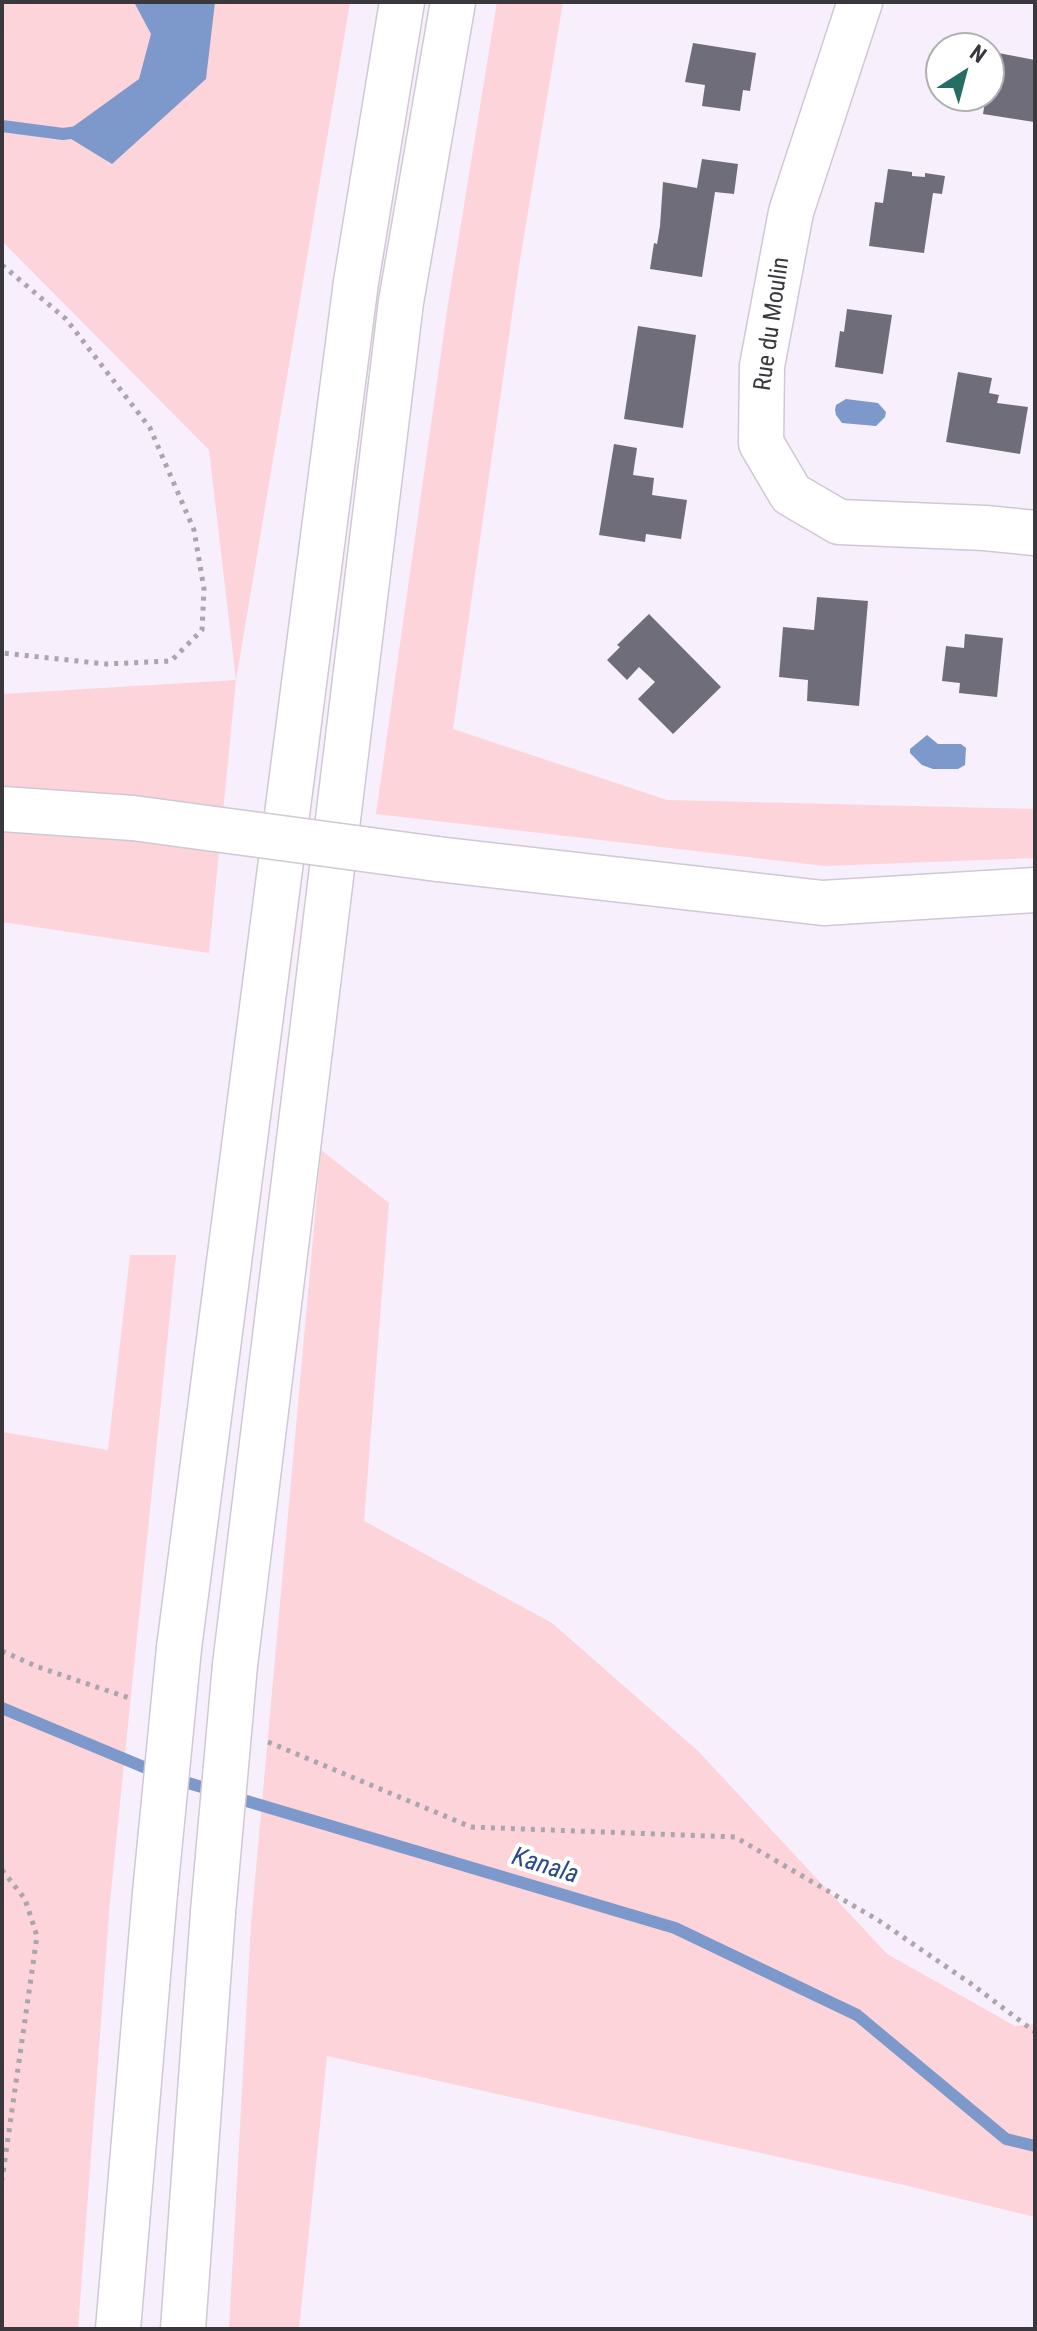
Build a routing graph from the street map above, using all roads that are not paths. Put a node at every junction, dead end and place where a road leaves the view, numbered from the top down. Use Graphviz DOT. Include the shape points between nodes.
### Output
graph roads {
  1 [pos="402,2"];
  2 [pos="453,2"];
  3 [pos="860,2"];
  4 [pos="1035,533"];
  5 [pos="2,809"];
  6 [pos="1035,890"];
  7 [pos="118,2329"];
  8 [pos="183,2329"];
  1 -- 7 [label="main road, bridge" via="356,282 179,1648"];
  2 -- 8 [label="main road, bridge" via="401,302 235,1665"];
  3 -- 4 [label="main road, Rue du Moulin" via="791,212 762,366 761,443 791,494 839,522"];
  5 -- 6 [label="main road, bridge" via="133,818 823,903"];
}
